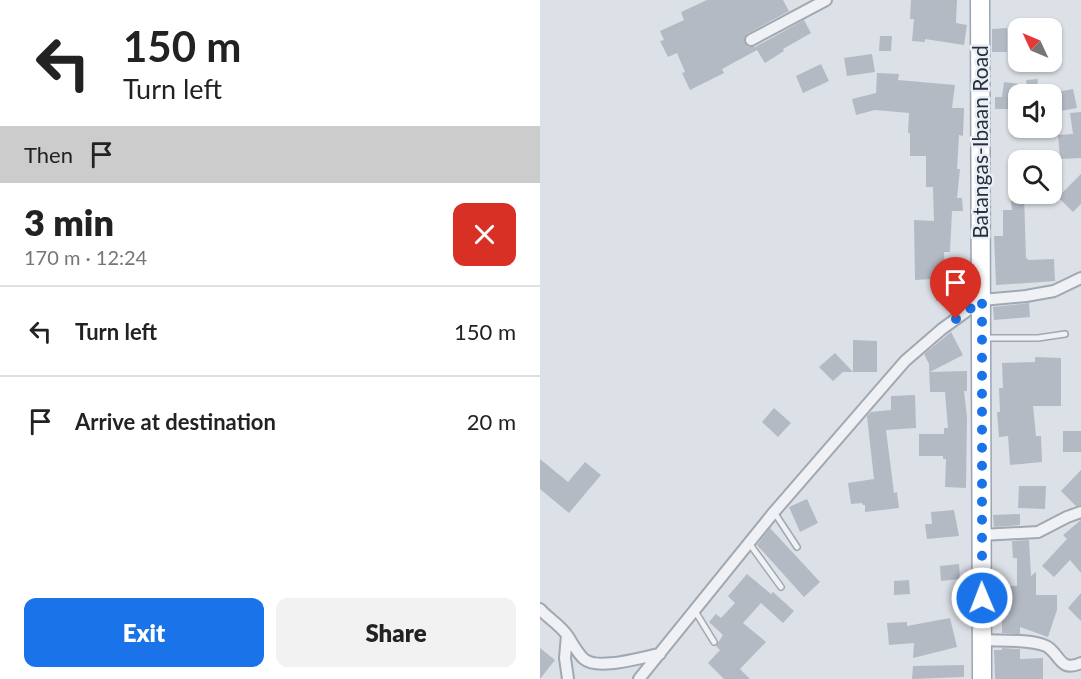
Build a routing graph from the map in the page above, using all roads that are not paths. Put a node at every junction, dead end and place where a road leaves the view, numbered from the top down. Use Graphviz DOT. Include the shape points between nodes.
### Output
graph roads {
  1 [pos="826,0"];
  2 [pos="980,0"];
  3 [pos="751,40"];
  4 [pos="1081,278"];
  5 [pos="982,300"];
  6 [pos="1065,334"];
  7 [pos="982,338"];
  8 [pos="774,512"];
  9 [pos="1081,512"];
  10 [pos="981,535"];
  11 [pos="749,543"];
  12 [pos="797,547"];
  13 [pos="781,587"];
  14 [pos="540,609"];
  15 [pos="695,611"];
  16 [pos="567,635"];
  17 [pos="983,640"];
  18 [pos="714,642"];
  19 [pos="660,654"];
  20 [pos="1081,663"];
  21 [pos="568,679"];
  22 [pos="639,679"];
  23 [pos="982,679"];
  1 -- 3 [label="street"];
  2 -- 5 [label="main road, Batangas-Ibaan Road"];
  4 -- 5 [label="street" via="1054,291"];
  5 -- 7 [label="main road, Batangas-Ibaan Road"];
  5 -- 8 [label="street" via="904,361"];
  6 -- 7 [label="lane"];
  7 -- 10 [label="main road, Batangas-Ibaan Road"];
  8 -- 11 [label="street"];
  8 -- 12 [label="lane"];
  9 -- 10 [label="street" via="1038,532"];
  10 -- 17 [label="main road, Batangas-Ibaan Road"];
  11 -- 13 [label="lane"];
  11 -- 15 [label="street"];
  14 -- 16 [label="street"];
  15 -- 18 [label="lane"];
  15 -- 19 [label="street"];
  16 -- 19 [label="street" via="584,659 594,664"];
  16 -- 21 [label="street"];
  17 -- 20 [label="street" via="1044,645 1066,665"];
  17 -- 23 [label="main road, Batangas-Ibaan Road"];
  19 -- 22 [label="street"];
}
